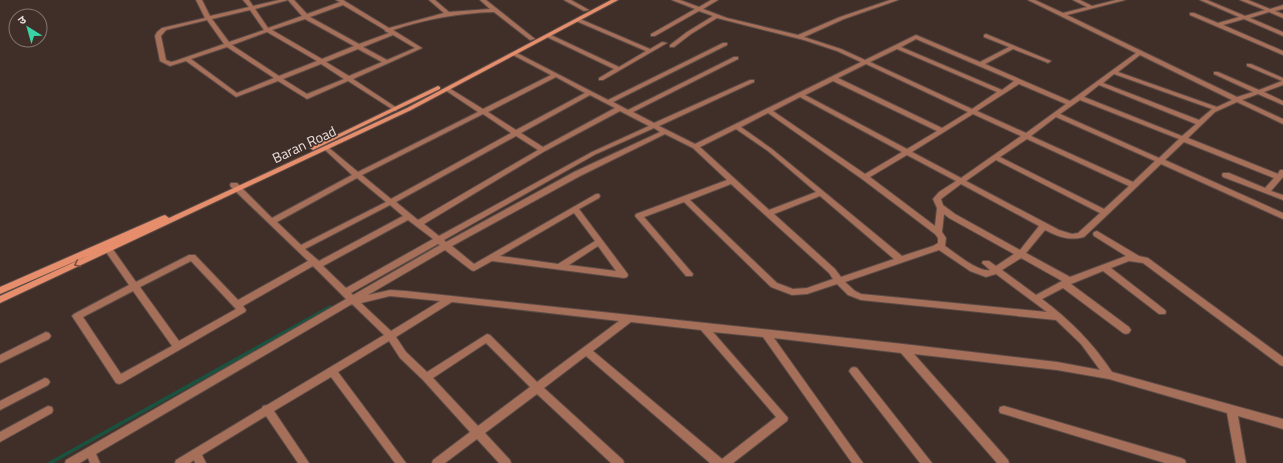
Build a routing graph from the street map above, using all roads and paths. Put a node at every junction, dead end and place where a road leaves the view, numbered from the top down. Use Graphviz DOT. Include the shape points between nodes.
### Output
graph roads {
  1 [pos="199,0"];
  2 [pos="246,0"];
  3 [pos="286,0"];
  4 [pos="290,0"];
  5 [pos="432,0"];
  6 [pos="483,0"];
  7 [pos="567,0"];
  8 [pos="606,0"];
  9 [pos="615,0"];
  10 [pos="675,0"];
  11 [pos="715,0"];
  12 [pos="895,0"];
  13 [pos="1031,0"];
  14 [pos="1076,0"];
  15 [pos="1122,0"];
  16 [pos="1203,0"];
  17 [pos="1243,0"];
  18 [pos="341,2"];
  19 [pos="1283,7"];
  20 [pos="251,8"];
  21 [pos="1092,8"];
  22 [pos="698,9"];
  23 [pos="495,10"];
  24 [pos="586,10"];
  25 [pos="1270,11"];
  26 [pos="447,13"];
  27 [pos="1192,14"];
  28 [pos="1062,15"];
  29 [pos="717,16"];
  30 [pos="1283,16"];
  31 [pos="306,17"];
  32 [pos="208,18"];
  33 [pos="1246,18"];
  34 [pos="578,20"];
  35 [pos="1218,25"];
  36 [pos="267,30"];
  37 [pos="390,32"];
  38 [pos="1283,34"];
  39 [pos="653,35"];
  40 [pos="549,36"];
  41 [pos="986,36"];
  42 [pos="799,37"];
  43 [pos="532,39"];
  44 [pos="664,43"];
  45 [pos="227,44"];
  46 [pos="725,44"];
  47 [pos="358,46"];
  48 [pos="672,46"];
  49 [pos="897,47"];
  50 [pos="1013,47"];
  51 [pos="651,51"];
  52 [pos="1139,53"];
  53 [pos="1283,53"];
  54 [pos="515,54"];
  55 [pos="736,58"];
  56 [pos="187,59"];
  57 [pos="321,61"];
  58 [pos="1048,61"];
  59 [pos="386,62"];
  60 [pos="866,62"];
  61 [pos="981,64"];
  62 [pos="1249,64"];
  63 [pos="619,69"];
  64 [pos="1113,72"];
  65 [pos="1216,72"];
  66 [pos="556,75"];
  67 [pos="278,78"];
  68 [pos="834,78"];
  69 [pos="348,79"];
  70 [pos="601,79"];
  71 [pos="1283,80"];
  72 [pos="752,81"];
  73 [pos="1019,81"];
  74 [pos="1098,83"];
  75 [pos="1283,83"];
  76 [pos="447,89"];
  77 [pos="1002,92"];
  78 [pos="1258,92"];
  79 [pos="589,93"];
  80 [pos="801,95"];
  81 [pos="1079,97"];
  82 [pos="1236,100"];
  83 [pos="608,102"];
  84 [pos="1070,103"];
  85 [pos="1283,103"];
  86 [pos="620,108"];
  87 [pos="395,109"];
  88 [pos="1218,109"];
  89 [pos="769,111"];
  90 [pos="971,111"];
  91 [pos="486,112"];
  92 [pos="629,112"];
  93 [pos="1055,114"];
  94 [pos="1283,122"];
  95 [pos="1200,123"];
  96 [pos="654,126"];
  97 [pos="737,127"];
  98 [pos="942,131"];
  99 [pos="665,132"];
  100 [pos="518,133"];
  101 [pos="1026,136"];
  102 [pos="1184,138"];
  103 [pos="326,148"];
  104 [pos="695,148"];
  105 [pos="544,150"];
  106 [pos="907,153"];
  107 [pos="995,157"];
  108 [pos="1160,160"];
  109 [pos="357,175"];
  110 [pos="1226,175"];
  111 [pos="1281,175"];
  112 [pos="865,176"];
  113 [pos="732,181"];
  114 [pos="960,181"];
  115 [pos="1133,185"];
  116 [pos="236,187"];
  117 [pos="1267,192"];
  118 [pos="821,193"];
  119 [pos="596,196"];
  120 [pos="1283,198"];
  121 [pos="685,199"];
  122 [pos="391,202"];
  123 [pos="941,208"];
  124 [pos="574,209"];
  125 [pos="768,212"];
  126 [pos="1105,212"];
  127 [pos="409,216"];
  128 [pos="1283,216"];
  129 [pos="272,221"];
  130 [pos="419,224"];
  131 [pos="1044,226"];
  132 [pos="938,232"];
  133 [pos="1097,234"];
  134 [pos="439,239"];
  135 [pos="599,242"];
  136 [pos="447,245"];
  137 [pos="940,246"];
  138 [pos="301,248"];
  139 [pos="109,250"];
  140 [pos="1021,254"];
  141 [pos="491,258"];
  142 [pos="1136,258"];
  143 [pos="900,259"];
  144 [pos="316,263"];
  145 [pos="986,263"];
  146 [pos="561,266"];
  147 [pos="1104,267"];
  148 [pos="996,270"];
  149 [pos="689,274"];
  150 [pos="839,279"];
  151 [pos="1066,282"];
  152 [pos="135,285"];
  153 [pos="0,291"];
  154 [pos="345,292"];
  155 [pos="451,298"];
  156 [pos="1035,299"];
  157 [pos="0,300"];
  158 [pos="354,301"];
  159 [pos="237,305"];
  160 [pos="1162,312"];
  161 [pos="1059,317"];
  162 [pos="630,318"];
  163 [pos="703,326"];
  164 [pos="1126,330"];
  165 [pos="765,333"];
  166 [pos="390,335"];
  167 [pos="46,336"];
  168 [pos="177,346"];
  169 [pos="903,348"];
  170 [pos="586,351"];
  171 [pos="0,359"];
  172 [pos="1283,362"];
  173 [pos="854,370"];
  174 [pos="332,371"];
  175 [pos="1109,375"];
  176 [pos="426,377"];
  177 [pos="45,382"];
  178 [pos="538,389"];
  179 [pos="0,406"];
  180 [pos="267,409"];
  181 [pos="1232,409"];
  182 [pos="48,410"];
  183 [pos="1004,410"];
  184 [pos="1283,424"];
  185 [pos="479,433"];
  186 [pos="0,437"];
  187 [pos="90,452"];
  188 [pos="198,458"];
  189 [pos="70,463"];
  190 [pos="95,463"];
  191 [pos="180,463"];
  192 [pos="304,463"];
  193 [pos="401,463"];
  194 [pos="437,463"];
  195 [pos="506,463"];
  196 [pos="619,463"];
  197 [pos="718,463"];
  198 [pos="725,463"];
  199 [pos="858,463"];
  200 [pos="927,463"];
  201 [pos="1004,463"];
  202 [pos="1181,463"];
  203 [pos="1241,463"];
  1 -- 32 [label="street"];
  2 -- 20 [label="street"];
  3 -- 20 [label="street"];
  4 -- 31 [label="street"];
  5 -- 26 [label="street"];
  6 -- 23 [label="street"];
  7 -- 24 [label="street"];
  8 -- 24 [label="main road, Baran Road"];
  9 -- 34 [label="main road, Baran Road"];
  10 -- 22 [label="street"];
  11 -- 22 [label="street"];
  12 -- 42 [label="street" via="842,18"];
  13 -- 28 [label="street"];
  14 -- 21 [label="street"];
  15 -- 21 [label="street"];
  16 -- 33 [label="street"];
  17 -- 25 [label="street"];
  18 -- 31 [label="street"];
  18 -- 37 [label="street"];
  19 -- 25 [label="street"];
  20 -- 32 [label="street"];
  20 -- 36 [label="street"];
  21 -- 28 [label="street"];
  22 -- 29 [label="street"];
  22 -- 39 [label="street"];
  23 -- 26 [label="street"];
  23 -- 43 [label="street"];
  24 -- 43 [label="main road, Baran Road"];
  25 -- 30 [label="street"];
  25 -- 33 [label="street"];
  26 -- 37 [label="street"];
  27 -- 35 [label="street"];
  28 -- 52 [label="street"];
  29 -- 42 [label="street"];
  29 -- 48 [label="street"];
  31 -- 36 [label="street"];
  31 -- 47 [label="street"];
  32 -- 45 [label="street"];
  32 -- 56 [label="street" via="159,32 163,61 170,64"];
  33 -- 35 [label="street"];
  33 -- 38 [label="street"];
  34 -- 40 [label="main road, Baran Road"];
  34 -- 51 [label="street"];
  35 -- 53 [label="street"];
  36 -- 45 [label="street"];
  36 -- 57 [label="street"];
  37 -- 47 [label="street"];
  37 -- 59 [label="street" via="419,48"];
  40 -- 54 [label="main road, Baran Road"];
  40 -- 63 [label="street"];
  41 -- 50 [label="street"];
  42 -- 60 [label="street" via="827,45"];
  43 -- 87 [label="main road, Baran Road"];
  44 -- 51 [label="street"];
  45 -- 56 [label="street"];
  45 -- 67 [label="street"];
  46 -- 83 [label="street"];
  47 -- 57 [label="street"];
  47 -- 59 [label="street"];
  49 -- 60 [label="street"];
  49 -- 61 [label="street" via="916,38"];
  49 -- 77 [label="street"];
  50 -- 58 [label="street"];
  50 -- 61 [label="street"];
  51 -- 63 [label="street"];
  52 -- 64 [label="street"];
  52 -- 82 [label="street"];
  54 -- 66 [label="street"];
  54 -- 76 [label="main road, Baran Road"];
  55 -- 92 [label="street"];
  56 -- 67 [label="street" via="236,95"];
  57 -- 67 [label="street"];
  57 -- 69 [label="street"];
  59 -- 69 [label="street"];
  60 -- 68 [label="street"];
  60 -- 90 [label="street"];
  61 -- 73 [label="street"];
  62 -- 71 [label="street"];
  63 -- 70 [label="street"];
  64 -- 74 [label="street"];
  64 -- 88 [label="street"];
  65 -- 78 [label="street"];
  66 -- 79 [label="street"];
  66 -- 91 [label="street"];
  67 -- 69 [label="street" via="307,97"];
  68 -- 80 [label="street"];
  68 -- 98 [label="street"];
  69 -- 87 [label="street"];
  72 -- 96 [label="street"];
  73 -- 77 [label="street"];
  73 -- 84 [label="street"];
  74 -- 81 [label="street"];
  74 -- 95 [label="street"];
  75 -- 78 [label="street"];
  76 -- 91 [label="street"];
  76 -- 103 [label="main road, Baran Road"];
  77 -- 90 [label="street"];
  78 -- 82 [label="street"];
  78 -- 85 [label="street"];
  79 -- 83 [label="street"];
  79 -- 100 [label="street"];
  80 -- 89 [label="street"];
  80 -- 106 [label="street"];
  81 -- 84 [label="street"];
  81 -- 102 [label="street"];
  82 -- 88 [label="street"];
  82 -- 94 [label="street"];
  83 -- 86 [label="street"];
  84 -- 93 [label="street"];
  86 -- 92 [label="street"];
  86 -- 105 [label="street"];
  87 -- 116 [label="main road, Baran Road"];
  88 -- 95 [label="street"];
  89 -- 97 [label="street"];
  89 -- 112 [label="street"];
  90 -- 98 [label="street"];
  90 -- 101 [label="street"];
  91 -- 100 [label="street"];
  91 -- 109 [label="street"];
  92 -- 96 [label="street"];
  93 -- 101 [label="street"];
  93 -- 108 [label="street"];
  95 -- 102 [label="street"];
  96 -- 99 [label="street"];
  96 -- 134 [label="street" via="594,153"];
  97 -- 104 [label="street"];
  97 -- 118 [label="street" via="770,150"];
  98 -- 106 [label="street"];
  99 -- 104 [label="street"];
  99 -- 136 [label="street" via="577,174"];
  100 -- 105 [label="street"];
  100 -- 122 [label="street"];
  101 -- 107 [label="street"];
  101 -- 115 [label="street"];
  102 -- 108 [label="street"];
  102 -- 111 [label="street"];
  103 -- 109 [label="street"];
  103 -- 116 [label="main road, Baran Road"];
  104 -- 113 [label="street"];
  105 -- 130 [label="street"];
  106 -- 112 [label="street"];
  106 -- 114 [label="street"];
  107 -- 114 [label="street"];
  107 -- 126 [label="street"];
  108 -- 115 [label="street"];
  108 -- 128 [label="street"];
  109 -- 122 [label="street"];
  109 -- 129 [label="street"];
  110 -- 117 [label="street"];
  111 -- 117 [label="street"];
  112 -- 132 [label="street"];
  113 -- 121 [label="street"];
  113 -- 125 [label="street"];
  114 -- 123 [label="street" via="938,197 937,202"];
  114 -- 131 [label="street"];
  115 -- 126 [label="street"];
  116 -- 129 [label="street"];
  116 -- 139 [label="main road, Baran Road"];
  116 -- 153 [label="main road, Baran Road"];
  117 -- 120 [label="street"];
  118 -- 125 [label="street"];
  118 -- 143 [label="street"];
  119 -- 124 [label="street"];
  121 -- 149 [label="street" via="639,216"];
  121 -- 150 [label="street" via="774,286 792,292 806,291"];
  122 -- 127 [label="street"];
  122 -- 138 [label="street"];
  123 -- 132 [label="street"];
  123 -- 140 [label="street"];
  124 -- 135 [label="street"];
  124 -- 141 [label="street"];
  125 -- 150 [label="street"];
  126 -- 131 [label="street" via="1075,237 1065,236"];
  127 -- 130 [label="street"];
  127 -- 144 [label="street"];
  129 -- 138 [label="street"];
  130 -- 134 [label="street"];
  131 -- 140 [label="street"];
  132 -- 137 [label="street" via="943,240"];
  133 -- 142 [label="street"];
  134 -- 136 [label="street"];
  134 -- 154 [label="street"];
  135 -- 146 [label="street"];
  135 -- 146 [label="street" via="624,275"];
  136 -- 141 [label="street" via="474,268"];
  136 -- 158 [label="street"];
  137 -- 143 [label="street"];
  137 -- 148 [label="street" via="973,269 986,274"];
  138 -- 144 [label="street"];
  139 -- 152 [label="street"];
  139 -- 157 [label="main road, Baran Road, one-way"];
  140 -- 148 [label="street"];
  140 -- 151 [label="street"];
  141 -- 146 [label="street"];
  142 -- 147 [label="street" via="1128,258"];
  142 -- 172 [label="street" via="1153,264"];
  143 -- 150 [label="street"];
  144 -- 154 [label="street"];
  144 -- 159 [label="street"];
  145 -- 148 [label="street"];
  147 -- 151 [label="street"];
  147 -- 160 [label="street"];
  148 -- 156 [label="street"];
  150 -- 161 [label="street" via="849,292 861,297"];
  151 -- 156 [label="street"];
  151 -- 164 [label="street"];
  152 -- 159 [label="street" via="192,257"];
  152 -- 168 [label="street"];
  152 -- 168 [label="street" via="77,316 119,380"];
  154 -- 158 [label="street"];
  155 -- 158 [label="street" via="390,293"];
  155 -- 162 [label="street"];
  155 -- 166 [label="street"];
  156 -- 161 [label="street"];
  158 -- 166 [label="street"];
  158 -- 187 [label="street"];
  159 -- 168 [label="street" via="242,310"];
  161 -- 175 [label="street" via="1093,350"];
  162 -- 163 [label="street"];
  162 -- 170 [label="street"];
  163 -- 165 [label="street"];
  163 -- 198 [label="street" via="783,418"];
  165 -- 169 [label="street"];
  165 -- 199 [label="street"];
  166 -- 174 [label="street"];
  166 -- 176 [label="street" via="402,355"];
  167 -- 171 [label="street"];
  169 -- 175 [label="street" via="1057,366"];
  169 -- 201 [label="street"];
  170 -- 178 [label="street"];
  170 -- 197 [label="street"];
  173 -- 200 [label="street"];
  174 -- 180 [label="street"];
  174 -- 193 [label="street"];
  175 -- 181 [label="street"];
  176 -- 178 [label="street" via="487,338"];
  176 -- 185 [label="street"];
  177 -- 179 [label="street"];
  178 -- 185 [label="street"];
  178 -- 196 [label="street"];
  180 -- 188 [label="street"];
  180 -- 192 [label="street"];
  181 -- 184 [label="street"];
  181 -- 203 [label="street"];
  182 -- 186 [label="street"];
  183 -- 202 [label="street"];
  185 -- 194 [label="street"];
  185 -- 195 [label="street"];
  187 -- 189 [label="street"];
  187 -- 190 [label="street"];
  188 -- 191 [label="street"];
}
